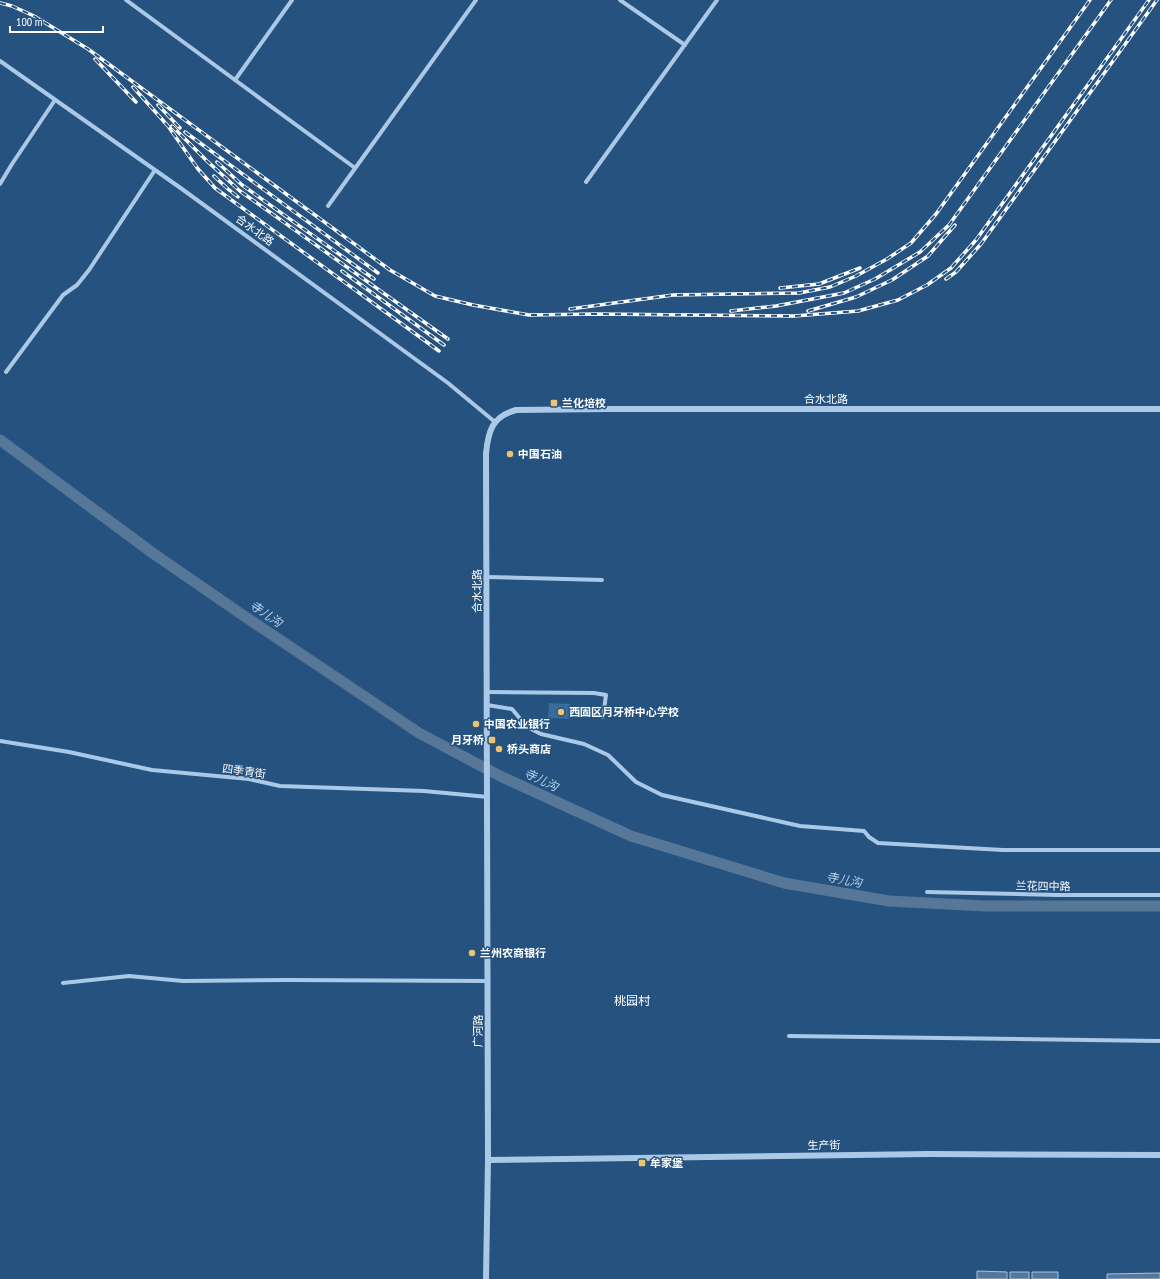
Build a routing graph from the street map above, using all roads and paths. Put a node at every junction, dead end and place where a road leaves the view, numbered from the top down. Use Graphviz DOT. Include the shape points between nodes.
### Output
graph roads {
  1 [pos="126,0"];
  2 [pos="292,0"];
  3 [pos="476,0"];
  4 [pos="620,0"];
  5 [pos="717,0"];
  6 [pos="685,45"];
  7 [pos="0,61"];
  8 [pos="235,80"];
  9 [pos="55,100"];
  10 [pos="355,168"];
  11 [pos="155,170"];
  12 [pos="586,182"];
  13 [pos="0,184"];
  14 [pos="328,206"];
  15 [pos="6,372"];
  16 [pos="1160,409"];
  17 [pos="495,422"];
  18 [pos="487,577"];
  19 [pos="602,580"];
  20 [pos="488,692"];
  21 [pos="487,705"];
  22 [pos="603,717"];
  23 [pos="0,741"];
  24 [pos="488,783"];
  25 [pos="488,797"];
  26 [pos="1160,850"];
  27 [pos="927,892"];
  28 [pos="1160,895"];
  29 [pos="488,981"];
  30 [pos="64,983"];
  31 [pos="789,1036"];
  32 [pos="1160,1041"];
  33 [pos="1160,1155"];
  34 [pos="488,1160"];
  35 [pos="486,1279"];
  1 -- 8 [label="street"];
  2 -- 8 [label="street"];
  3 -- 10 [label="street"];
  4 -- 6 [label="street"];
  5 -- 6 [label="street"];
  6 -- 12 [label="street"];
  7 -- 9 [label="street, 合水北路"];
  8 -- 10 [label="street"];
  9 -- 11 [label="street, 合水北路"];
  9 -- 13 [label="street"];
  10 -- 14 [label="street"];
  11 -- 15 [label="street" via="89,270 77,285 63,295"];
  11 -- 17 [label="street, 合水北路" via="448,383"];
  16 -- 17 [label="street, 合水北路" via="609,408 516,410 508,412"];
  17 -- 18 [label="street, 合水北路" via="487,442 486,454"];
  18 -- 19 [label="street"];
  18 -- 20 [label="street, 合水北路"];
  20 -- 21 [label="street, 合水北路"];
  20 -- 22 [label="street" via="606,695"];
  21 -- 24 [label="street, 合水北路"];
  21 -- 26 [label="street" via="512,710 526,727 541,734 584,744 608,755 636,782 662,795 800,826 864,831 878,843 1003,850"];
  23 -- 25 [label="street, 四季青街" via="69,752 152,770 250,779 280,786 424,791"];
  24 -- 25 [label="street, 广河路"];
  25 -- 29 [label="street, 广河路"];
  27 -- 28 [label="street, 兰花四中路"];
  29 -- 30 [label="street" via="183,981 129,976"];
  29 -- 34 [label="street, 广河路"];
  31 -- 32 [label="street"];
  33 -- 34 [label="street, 生产街" via="929,1154"];
  34 -- 35 [label="street, 广河路"];
}
